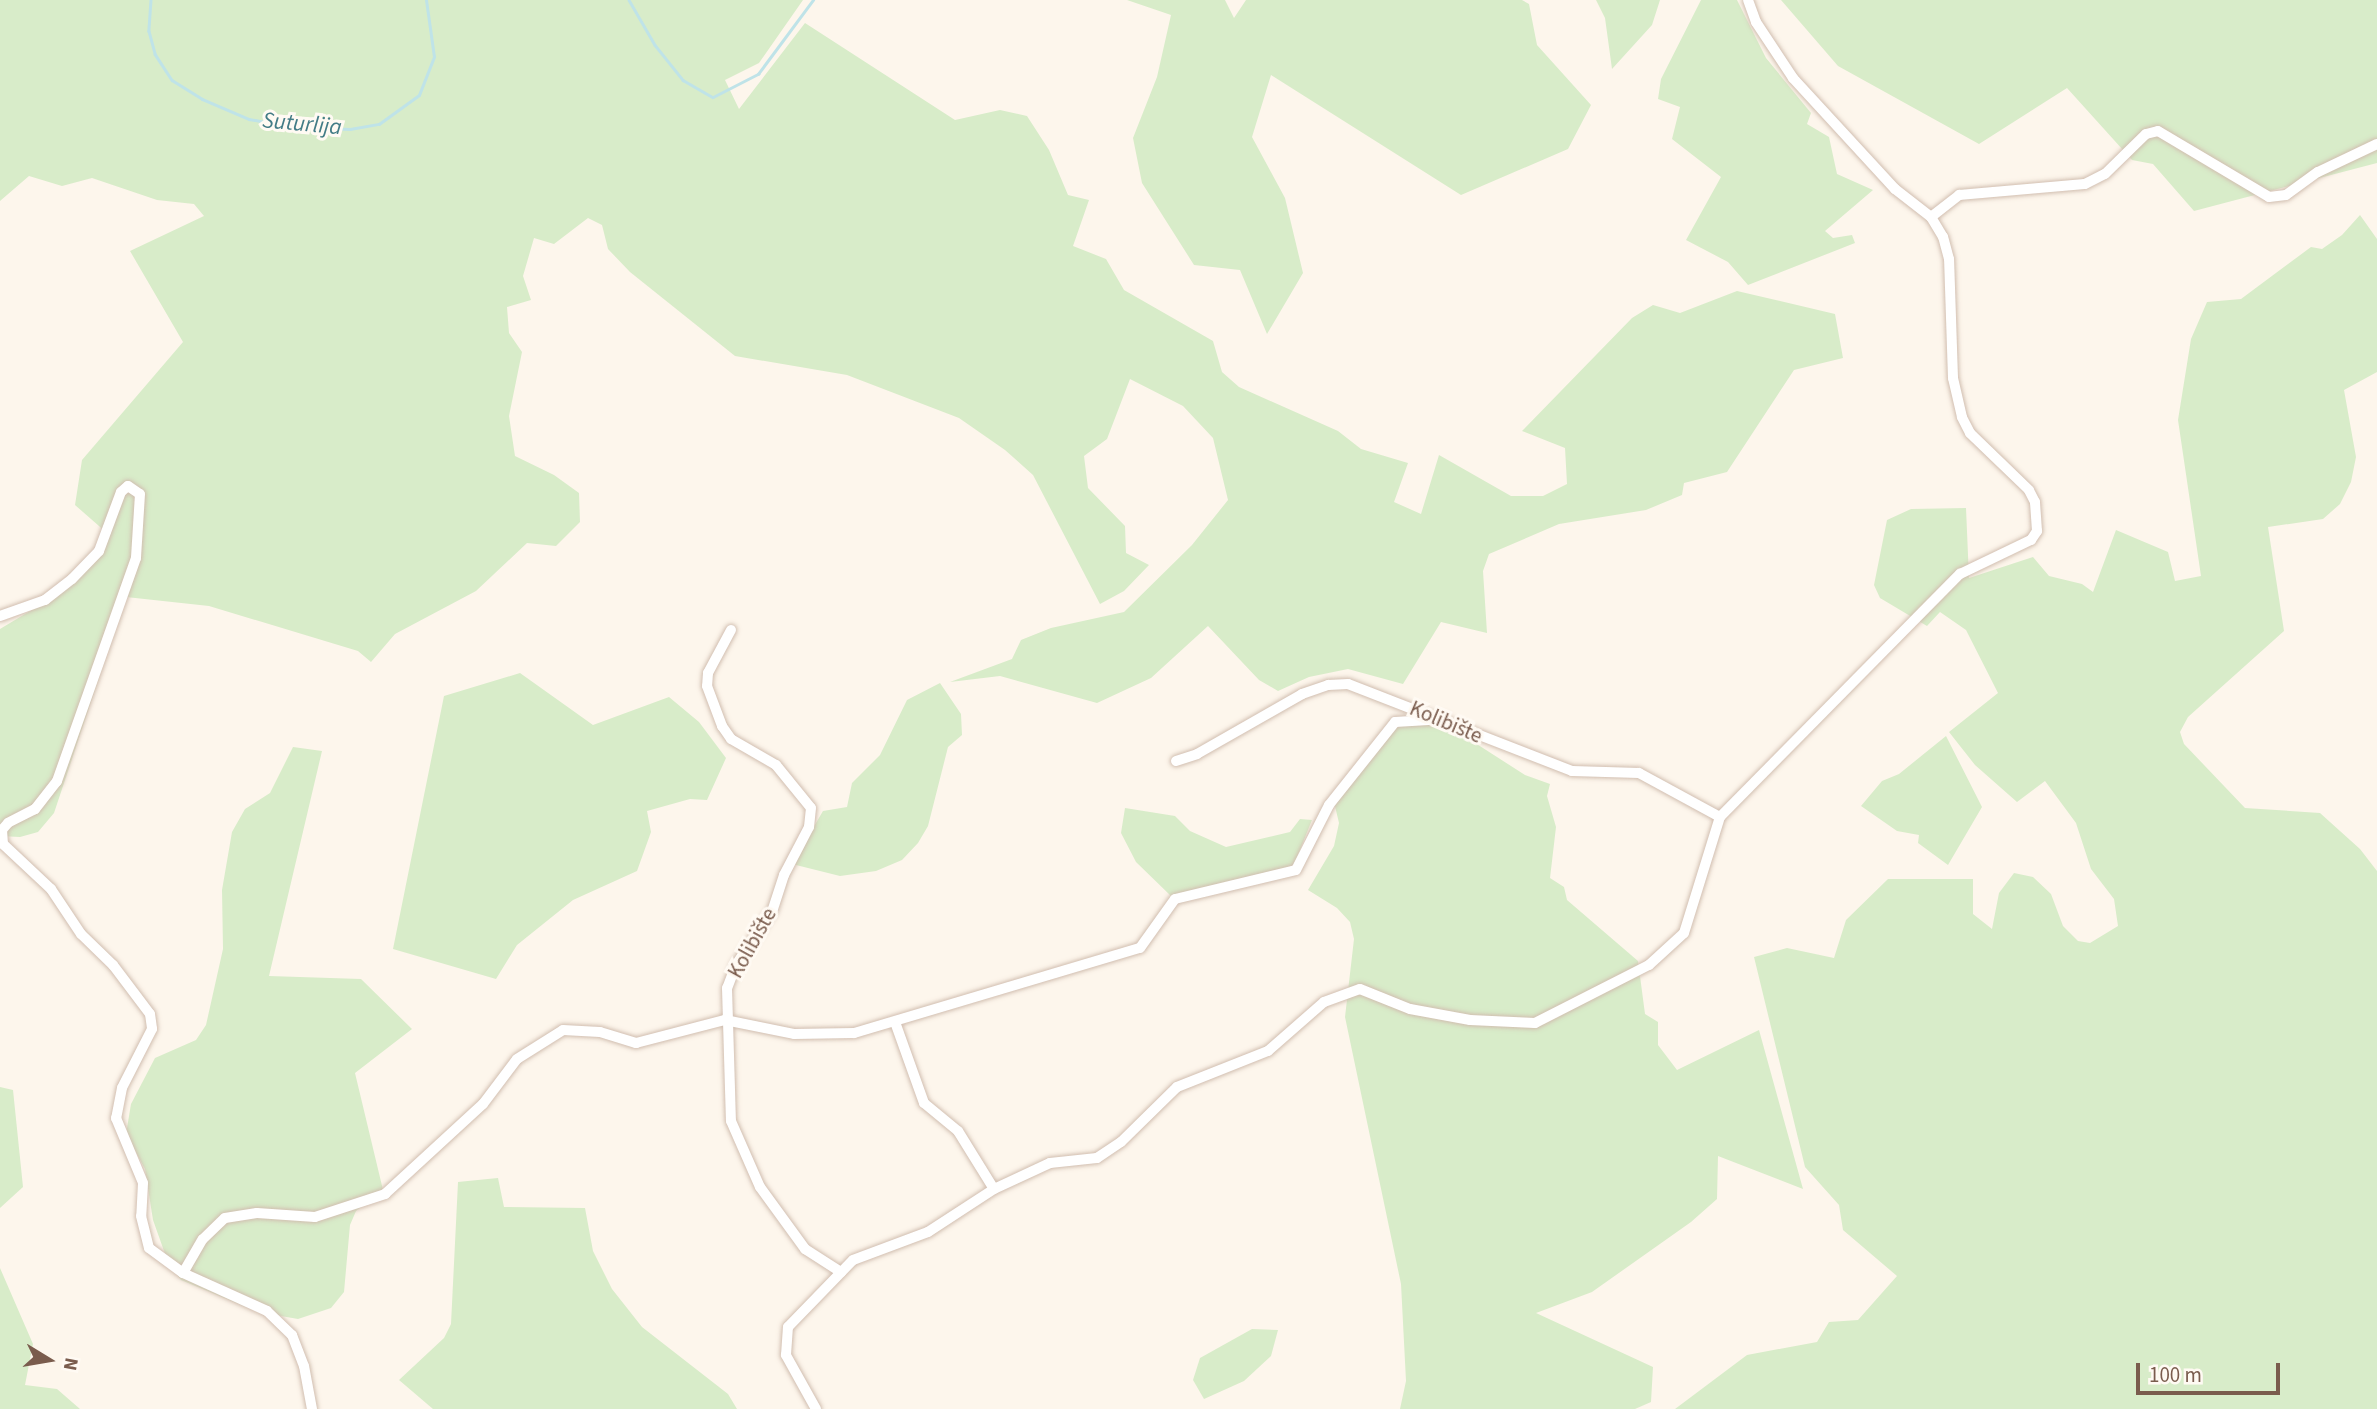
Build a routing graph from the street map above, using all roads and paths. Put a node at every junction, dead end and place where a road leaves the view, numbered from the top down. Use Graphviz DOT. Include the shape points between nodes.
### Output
graph roads {
  1 [pos="1748,0"];
  2 [pos="2377,144"];
  3 [pos="1931,216"];
  4 [pos="0,616"];
  5 [pos="731,630"];
  6 [pos="1445,719"];
  7 [pos="1176,761"];
  8 [pos="1720,817"];
  9 [pos="725,1020"];
  10 [pos="895,1022"];
  11 [pos="994,1189"];
  12 [pos="841,1272"];
  13 [pos="183,1273"];
  14 [pos="312,1409"];
  15 [pos="816,1409"];
  1 -- 3 [label="street" via="1756,22 1793,78 1895,189"];
  2 -- 3 [label="street" via="2318,172 2286,195 2269,197 2158,131 2146,134 2105,174 2085,184 1959,195"];
  3 -- 8 [label="street" via="1949,259 1953,377 1962,417 1970,433 2029,490 2035,502 2037,531 2031,540 1960,575"];
  4 -- 13 [label="street" via="45,600 72,579 99,551 121,492 128,485 140,494 136,558 57,782 35,809 8,823 2,837 3,844 51,889 80,934 113,965 150,1014 152,1029 122,1088 116,1118 143,1183 141,1216 149,1248"];
  5 -- 9 [label="street, Kolibište" via="708,673 707,686 722,726 732,739 776,765 811,808 809,827 784,875 772,911 736,965 727,988"];
  6 -- 7 [label="street, Kolibište" via="1348,684 1328,685"];
  6 -- 8 [label="street, Kolibište" via="1572,771 1639,772"];
  6 -- 10 [label="street" via="1395,722 1329,804 1296,870 1175,899 1140,948"];
  8 -- 11 [label="street" via="1694,912 1672,948 1546,1018 1535,1023 1470,1020 1410,1009 1373,992 1352,991 1324,1002 1268,1051 1177,1087 1121,1142 1097,1158 1050,1163"];
  9 -- 10 [label="street" via="819,1035"];
  9 -- 12 [label="street, Kolibište" via="731,1121 760,1187 805,1249"];
  9 -- 13 [label="street" via="636,1043 600,1032 563,1030 517,1059 483,1104 385,1194 315,1217 257,1213 225,1219 203,1239"];
  10 -- 11 [label="street" via="924,1102 958,1131"];
  11 -- 12 [label="street" via="928,1232 864,1253"];
  12 -- 15 [label="street" via="788,1327 786,1355"];
  13 -- 14 [label="street" via="267,1311 292,1335"];
}
